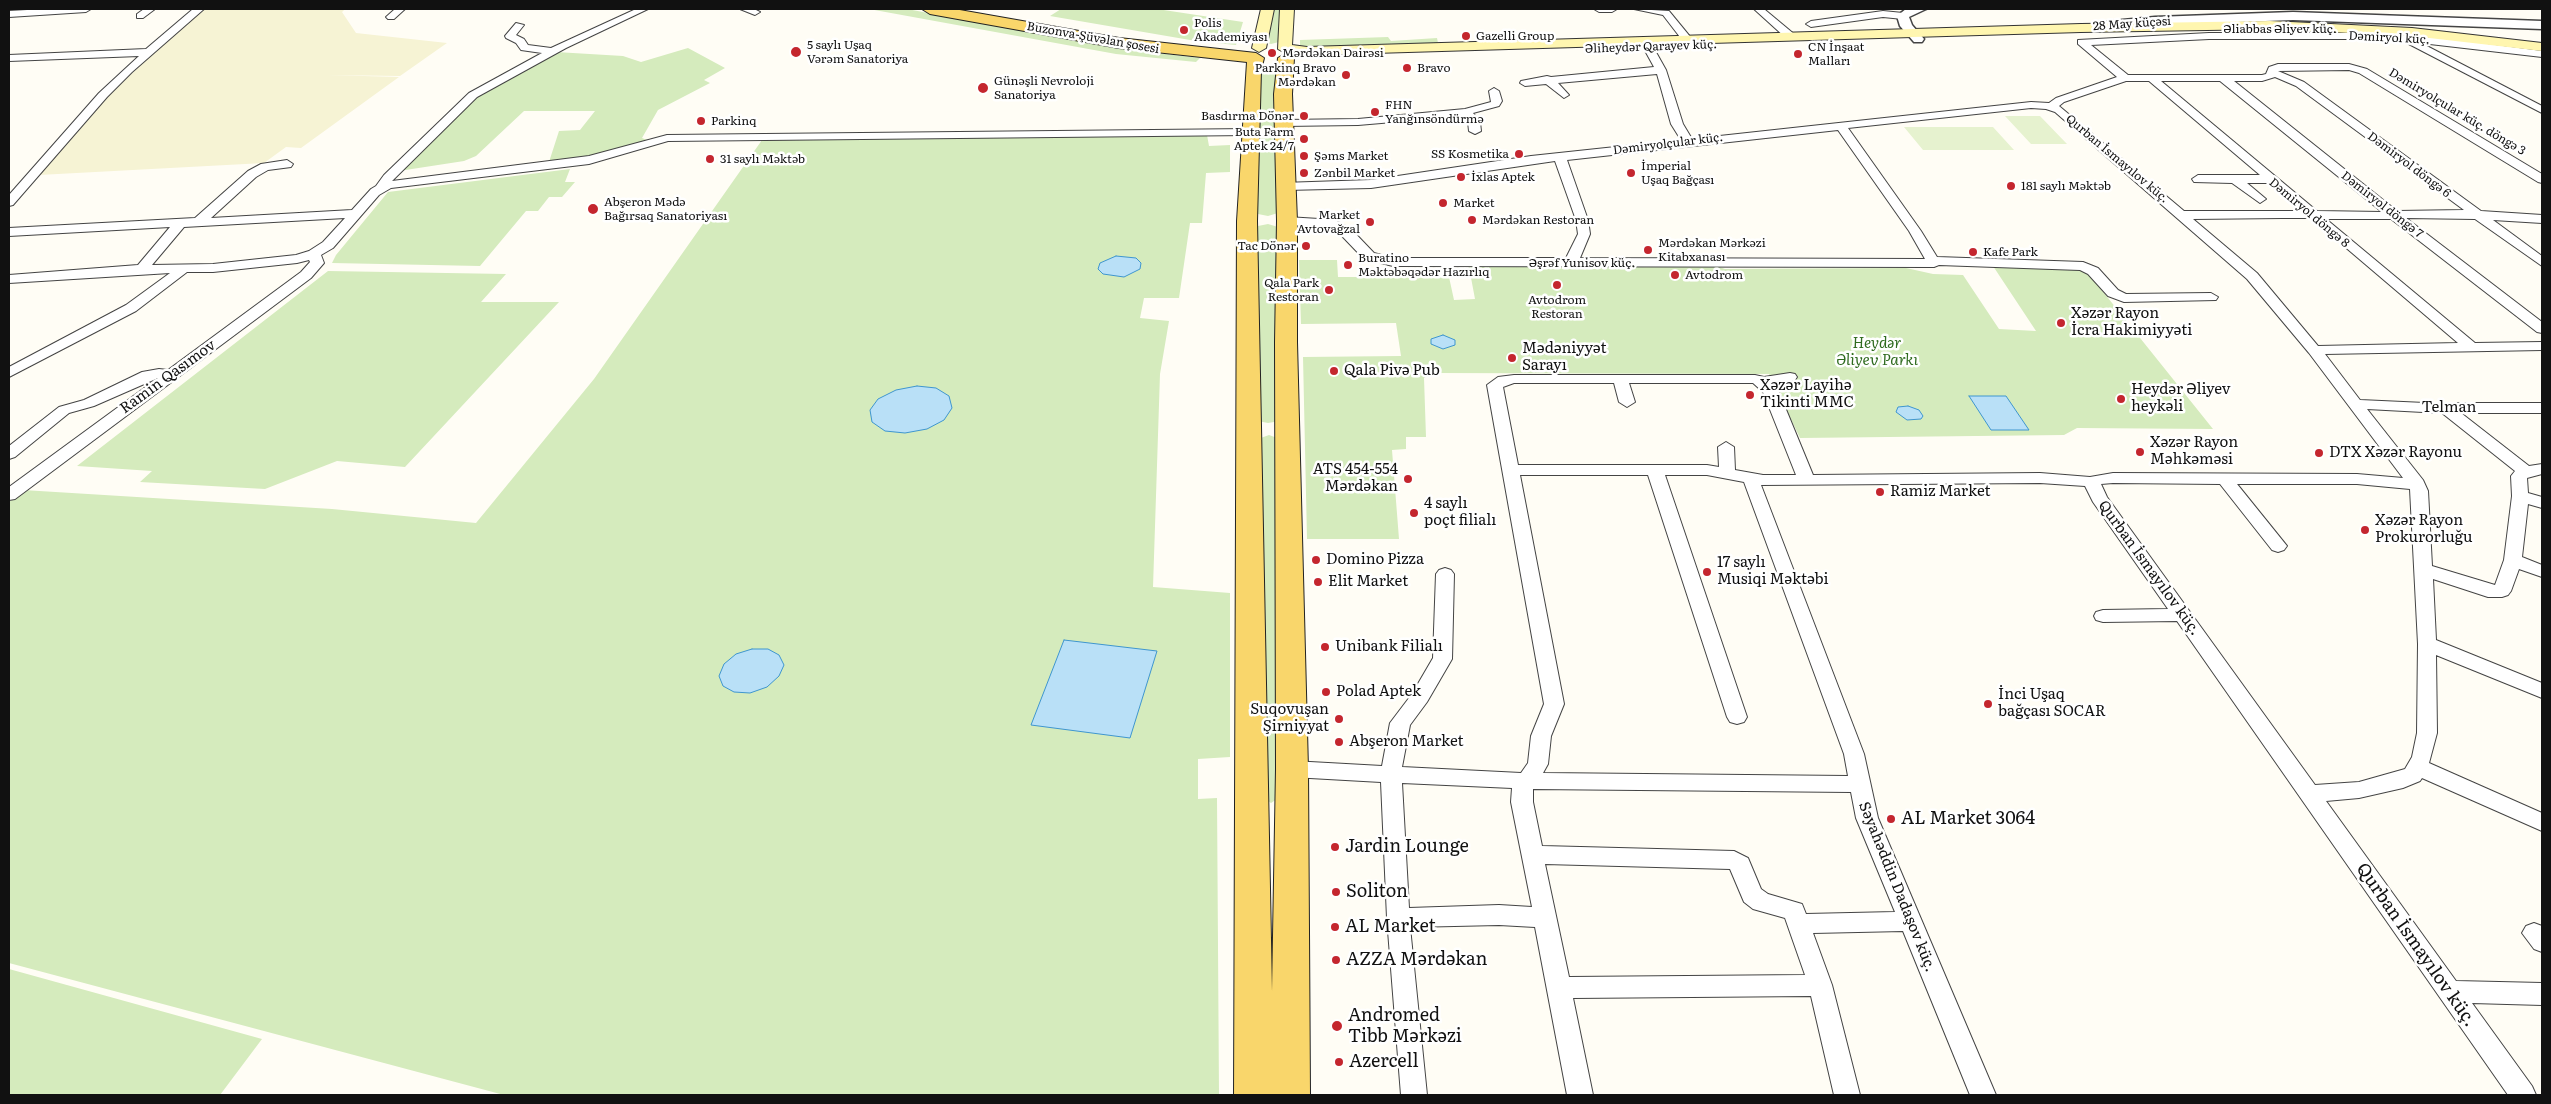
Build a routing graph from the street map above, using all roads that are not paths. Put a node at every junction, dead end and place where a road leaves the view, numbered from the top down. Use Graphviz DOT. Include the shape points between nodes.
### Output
graph roads {
  1 [pos="86,9"];
  2 [pos="150,9"];
  3 [pos="199,9"];
  4 [pos="400,9"];
  5 [pos="638,9"];
  6 [pos="930,9"];
  7 [pos="963,9"];
  8 [pos="1267,9"];
  9 [pos="1287,9"];
  10 [pos="1599,9"];
  11 [pos="1612,9"];
  12 [pos="1639,9"];
  13 [pos="1760,9"];
  14 [pos="1825,9"];
  15 [pos="1920,9"];
  16 [pos="1903,12"];
  17 [pos="9,14"];
  18 [pos="140,16"];
  19 [pos="391,17"];
  20 [pos="1840,21"];
  21 [pos="1811,24"];
  22 [pos="2161,24"];
  23 [pos="519,25"];
  24 [pos="2542,25"];
  25 [pos="2082,28"];
  26 [pos="1915,36"];
  27 [pos="2016,36"];
  28 [pos="1796,38"];
  29 [pos="2407,38"];
  30 [pos="1687,39"];
  31 [pos="1648,48"];
  32 [pos="2542,48"];
  33 [pos="1476,49"];
  34 [pos="552,51"];
  35 [pos="149,52"];
  36 [pos="1258,53"];
  37 [pos="1286,53"];
  38 [pos="2542,54"];
  39 [pos="9,58"];
  40 [pos="1661,70"];
  41 [pos="2274,74"];
  42 [pos="2150,77"];
  43 [pos="2125,78"];
  44 [pos="2223,78"];
  45 [pos="1547,79"];
  46 [pos="1525,83"];
  47 [pos="1494,91"];
  48 [pos="1564,95"];
  49 [pos="2051,107"];
  50 [pos="2542,110"];
  51 [pos="1466,112"];
  52 [pos="1841,126"];
  53 [pos="1284,127"];
  54 [pos="1475,131"];
  55 [pos="1250,132"];
  56 [pos="1688,142"];
  57 [pos="1560,157"];
  58 [pos="287,164"];
  59 [pos="2198,179"];
  60 [pos="2235,179"];
  61 [pos="2269,179"];
  62 [pos="2542,179"];
  63 [pos="1286,186"];
  64 [pos="382,187"];
  65 [pos="2260,199"];
  66 [pos="9,202"];
  67 [pos="355,214"];
  68 [pos="2311,214"];
  69 [pos="2476,214"];
  70 [pos="2184,215"];
  71 [pos="2394,215"];
  72 [pos="2542,218"];
  73 [pos="1247,221"];
  74 [pos="1287,221"];
  75 [pos="199,222"];
  76 [pos="180,223"];
  77 [pos="9,232"];
  78 [pos="314,254"];
  79 [pos="1935,261"];
  80 [pos="2542,262"];
  81 [pos="1570,263"];
  82 [pos="142,269"];
  83 [pos="182,270"];
  84 [pos="9,279"];
  85 [pos="2211,296"];
  86 [pos="125,312"];
  87 [pos="113,329"];
  88 [pos="2542,329"];
  89 [pos="2470,346"];
  90 [pos="2542,346"];
  91 [pos="2314,350"];
  92 [pos="9,372"];
  93 [pos="171,375"];
  94 [pos="1790,377"];
  95 [pos="1620,379"];
  96 [pos="1762,382"];
  97 [pos="1627,402"];
  98 [pos="2356,404"];
  99 [pos="2446,408"];
  100 [pos="2542,408"];
  101 [pos="1289,429"];
  102 [pos="1249,430"];
  103 [pos="1726,447"];
  104 [pos="9,454"];
  105 [pos="1510,470"];
  106 [pos="1655,471"];
  107 [pos="2534,471"];
  108 [pos="1727,472"];
  109 [pos="1751,479"];
  110 [pos="2225,479"];
  111 [pos="1807,480"];
  112 [pos="2094,482"];
  113 [pos="2416,484"];
  114 [pos="9,495"];
  115 [pos="2520,496"];
  116 [pos="2542,503"];
  117 [pos="2278,546"];
  118 [pos="2513,560"];
  119 [pos="2425,570"];
  120 [pos="2542,571"];
  121 [pos="1445,574"];
  122 [pos="2183,615"];
  123 [pos="2103,616"];
  124 [pos="2427,644"];
  125 [pos="2542,691"];
  126 [pos="1737,717"];
  127 [pos="2418,767"];
  128 [pos="1292,769"];
  129 [pos="1391,773"];
  130 [pos="1526,781"];
  131 [pos="1859,784"];
  132 [pos="2309,794"];
  133 [pos="1253,814"];
  134 [pos="1292,814"];
  135 [pos="2542,822"];
  136 [pos="1532,855"];
  137 [pos="1398,918"];
  138 [pos="1543,918"];
  139 [pos="1911,921"];
  140 [pos="1798,924"];
  141 [pos="1820,985"];
  142 [pos="1559,988"];
  143 [pos="2450,992"];
  144 [pos="2542,994"];
  145 [pos="1254,1095"];
  146 [pos="1290,1095"];
  147 [pos="1414,1095"];
  148 [pos="1580,1095"];
  149 [pos="1847,1095"];
  150 [pos="1983,1095"];
  151 [pos="2523,1095"];
  1 -- 17 [label="street"];
  2 -- 18 [label="street"];
  3 -- 35 [label="street"];
  4 -- 19 [label="street"];
  5 -- 34 [label="street"];
  6 -- 36 [label="main road, Buzonva-Şüvəlan şosesi" via="1119,43"];
  7 -- 36 [label="main road" via="1160,43"];
  8 -- 36 [label="main road"];
  9 -- 37 [label="main road"];
  10 -- 11 [label="street"];
  12 -- 30 [label="street" via="1666,14"];
  13 -- 28 [label="street"];
  14 -- 20 [label="street"];
  15 -- 16 [label="street"];
  16 -- 20 [label="street"];
  16 -- 26 [label="street" via="1906,26"];
  20 -- 21 [label="street"];
  22 -- 24 [label="street, 28 May küçəsi" via="2299,16"];
  22 -- 25 [label="main road, Dəmiryol küç."];
  22 -- 32 [label="main road, Dəmiryol küç." via="2345,27 2444,34"];
  23 -- 34 [label="street" via="510,36 525,48"];
  25 -- 26 [label="main road, Əliheydər Qarayev küç."];
  25 -- 27 [label="main road"];
  26 -- 27 [label="main road, Əliheydər Qarayev küç."];
  26 -- 28 [label="main road, Əliheydər Qarayev küç."];
  27 -- 32 [label="main road, Əliabbas Əliyev küç." via="2298,28 2414,33"];
  28 -- 30 [label="main road, Əliheydər Qarayev küç."];
  28 -- 31 [label="main road, Əliheydər Qarayev küç."];
  29 -- 38 [label="street, Dəmiryol küç."];
  29 -- 43 [label="street, Dəmiryol küç." via="2261,35 2082,42"];
  29 -- 50 [label="street"];
  30 -- 33 [label="main road, Əliheydər Qarayev küç."];
  31 -- 33 [label="main road, Əliheydər Qarayev küç."];
  31 -- 40 [label="street"];
  33 -- 37 [label="main road, Əliheydər Qarayev küç."];
  34 -- 64 [label="street" via="473,95"];
  35 -- 39 [label="street"];
  35 -- 66 [label="street" via="86,113"];
  36 -- 37 [label="main road" via="1271,61"];
  36 -- 55 [label="main road" via="1252,70"];
  37 -- 53 [label="main road"];
  40 -- 45 [label="street"];
  40 -- 56 [label="street" via="1676,124"];
  41 -- 44 [label="street" via="2262,78"];
  41 -- 62 [label="street, Dəmiryolçular küç. döngə 3" via="2273,70 2278,67 2358,69"];
  41 -- 69 [label="street, Dəmiryol döngə 6" via="2300,84"];
  42 -- 43 [label="street"];
  42 -- 44 [label="street"];
  42 -- 61 [label="street, Dəmiryol döngə 8"];
  43 -- 49 [label="street" via="2060,100"];
  44 -- 71 [label="street, Dəmiryol döngə 7"];
  45 -- 46 [label="street"];
  45 -- 48 [label="street"];
  47 -- 51 [label="street" via="1495,104"];
  49 -- 52 [label="street, Dəmiryolçular küç." via="2031,105"];
  49 -- 70 [label="street, Qurban İsmayılov küç." via="2065,114"];
  51 -- 53 [label="street"];
  51 -- 54 [label="street" via="1474,122"];
  52 -- 56 [label="street, Dəmiryolçular küç."];
  52 -- 79 [label="street"];
  53 -- 55 [label="main road"];
  53 -- 63 [label="main road"];
  55 -- 64 [label="street" via="673,138 601,158"];
  55 -- 73 [label="main road"];
  56 -- 57 [label="street, Dəmiryolçular küç."];
  57 -- 63 [label="street, Dəmiryolçular küç." via="1371,184"];
  57 -- 81 [label="street" via="1580,212 1584,234"];
  58 -- 75 [label="street" via="265,167 252,174"];
  59 -- 60 [label="street"];
  60 -- 61 [label="street"];
  60 -- 65 [label="street"];
  61 -- 68 [label="street, Dəmiryol döngə 8"];
  63 -- 74 [label="main road"];
  64 -- 67 [label="street"];
  67 -- 75 [label="street"];
  67 -- 78 [label="street" via="332,241"];
  68 -- 70 [label="street"];
  68 -- 71 [label="street"];
  68 -- 89 [label="street, Dəmiryol döngə 8"];
  69 -- 71 [label="street"];
  69 -- 72 [label="street"];
  69 -- 80 [label="street, Dəmiryol döngə 6"];
  70 -- 91 [label="street, Qurban İsmayılov küç." via="2247,271"];
  71 -- 88 [label="street, Dəmiryol döngə 7"];
  73 -- 74 [label="main road"];
  73 -- 102 [label="main road"];
  74 -- 81 [label="street, Əşrəf Yunisov küç." via="1315,221 1338,226 1364,252 1383,261"];
  74 -- 101 [label="main road"];
  75 -- 76 [label="street"];
  76 -- 77 [label="street"];
  76 -- 82 [label="street"];
  78 -- 83 [label="street" via="278,262"];
  78 -- 93 [label="street, Ramin Qasımov" via="318,263 306,275"];
  79 -- 81 [label="street, Əşrəf Yunisov küç." via="1931,265"];
  79 -- 85 [label="street, Əşrəf Yunisov küç." via="2083,266 2093,271 2113,293 2124,298"];
  82 -- 83 [label="street"];
  82 -- 84 [label="street"];
  83 -- 86 [label="street"];
  86 -- 87 [label="street" via="125,318"];
  86 -- 92 [label="street"];
  89 -- 90 [label="street"];
  89 -- 91 [label="street"];
  91 -- 98 [label="street, Qurban İsmayılov küç."];
  93 -- 104 [label="street" via="147,375 90,403 64,410"];
  93 -- 114 [label="street, Ramin Qasımov"];
  94 -- 96 [label="street"];
  95 -- 96 [label="street" via="1747,378"];
  95 -- 97 [label="street"];
  95 -- 105 [label="street" via="1514,379 1498,382 1495,392"];
  96 -- 111 [label="street" via="1774,396"];
  98 -- 99 [label="street, Telman"];
  98 -- 113 [label="street, Qurban İsmayılov küç."];
  99 -- 100 [label="street, Telman"];
  99 -- 107 [label="street"];
  101 -- 102 [label="main road"];
  101 -- 128 [label="main road"];
  102 -- 133 [label="main road"];
  103 -- 108 [label="street"];
  105 -- 106 [label="street"];
  105 -- 130 [label="street" via="1554,704 1542,736 1538,764"];
  106 -- 108 [label="street"];
  106 -- 126 [label="street"];
  107 -- 115 [label="street" via="2519,476"];
  108 -- 109 [label="street"];
  109 -- 111 [label="street"];
  109 -- 131 [label="street, Səyahəddin Dadaşov küç." via="1854,754"];
  110 -- 112 [label="street, Qurban İsmayılov küç." via="2113,478"];
  110 -- 113 [label="street, Qurban İsmayılov küç." via="2374,480"];
  110 -- 117 [label="street"];
  111 -- 112 [label="street" via="2040,478"];
  112 -- 122 [label="street, Qurban İsmayılov küç." via="2098,498"];
  113 -- 119 [label="street, Qurban İsmayılov küç." via="2422,499"];
  115 -- 116 [label="street"];
  115 -- 118 [label="street"];
  118 -- 119 [label="street" via="2499,593"];
  118 -- 120 [label="street"];
  119 -- 124 [label="street, Qurban İsmayılov küç."];
  121 -- 129 [label="street" via="1442,659 1400,723"];
  122 -- 123 [label="street"];
  122 -- 132 [label="street, Qurban İsmayılov küç."];
  124 -- 125 [label="street"];
  124 -- 127 [label="street, Qurban İsmayılov küç." via="2427,733"];
  127 -- 132 [label="street" via="2413,775 2383,786"];
  127 -- 135 [label="street"];
  128 -- 129 [label="street"];
  128 -- 134 [label="main road"];
  129 -- 130 [label="street"];
  129 -- 137 [label="street"];
  130 -- 131 [label="street"];
  130 -- 136 [label="street" via="1522,802"];
  131 -- 139 [label="street, Səyahəddin Dadaşov küç." via="1867,818"];
  132 -- 143 [label="street, Qurban İsmayılov küç."];
  133 -- 134 [label="main road"];
  133 -- 145 [label="main road"];
  134 -- 146 [label="main road"];
  136 -- 138 [label="street"];
  136 -- 140 [label="street" via="1734,860 1740,864 1752,895 1761,902 1794,911"];
  137 -- 138 [label="street" via="1499,915"];
  137 -- 147 [label="street"];
  138 -- 142 [label="street"];
  139 -- 140 [label="street"];
  139 -- 150 [label="street, Səyahəddin Dadaşov küç."];
  140 -- 141 [label="street"];
  141 -- 142 [label="street"];
  141 -- 149 [label="street"];
  142 -- 148 [label="street"];
  143 -- 144 [label="street"];
  143 -- 151 [label="street, Qurban İsmayılov küç."];
}
